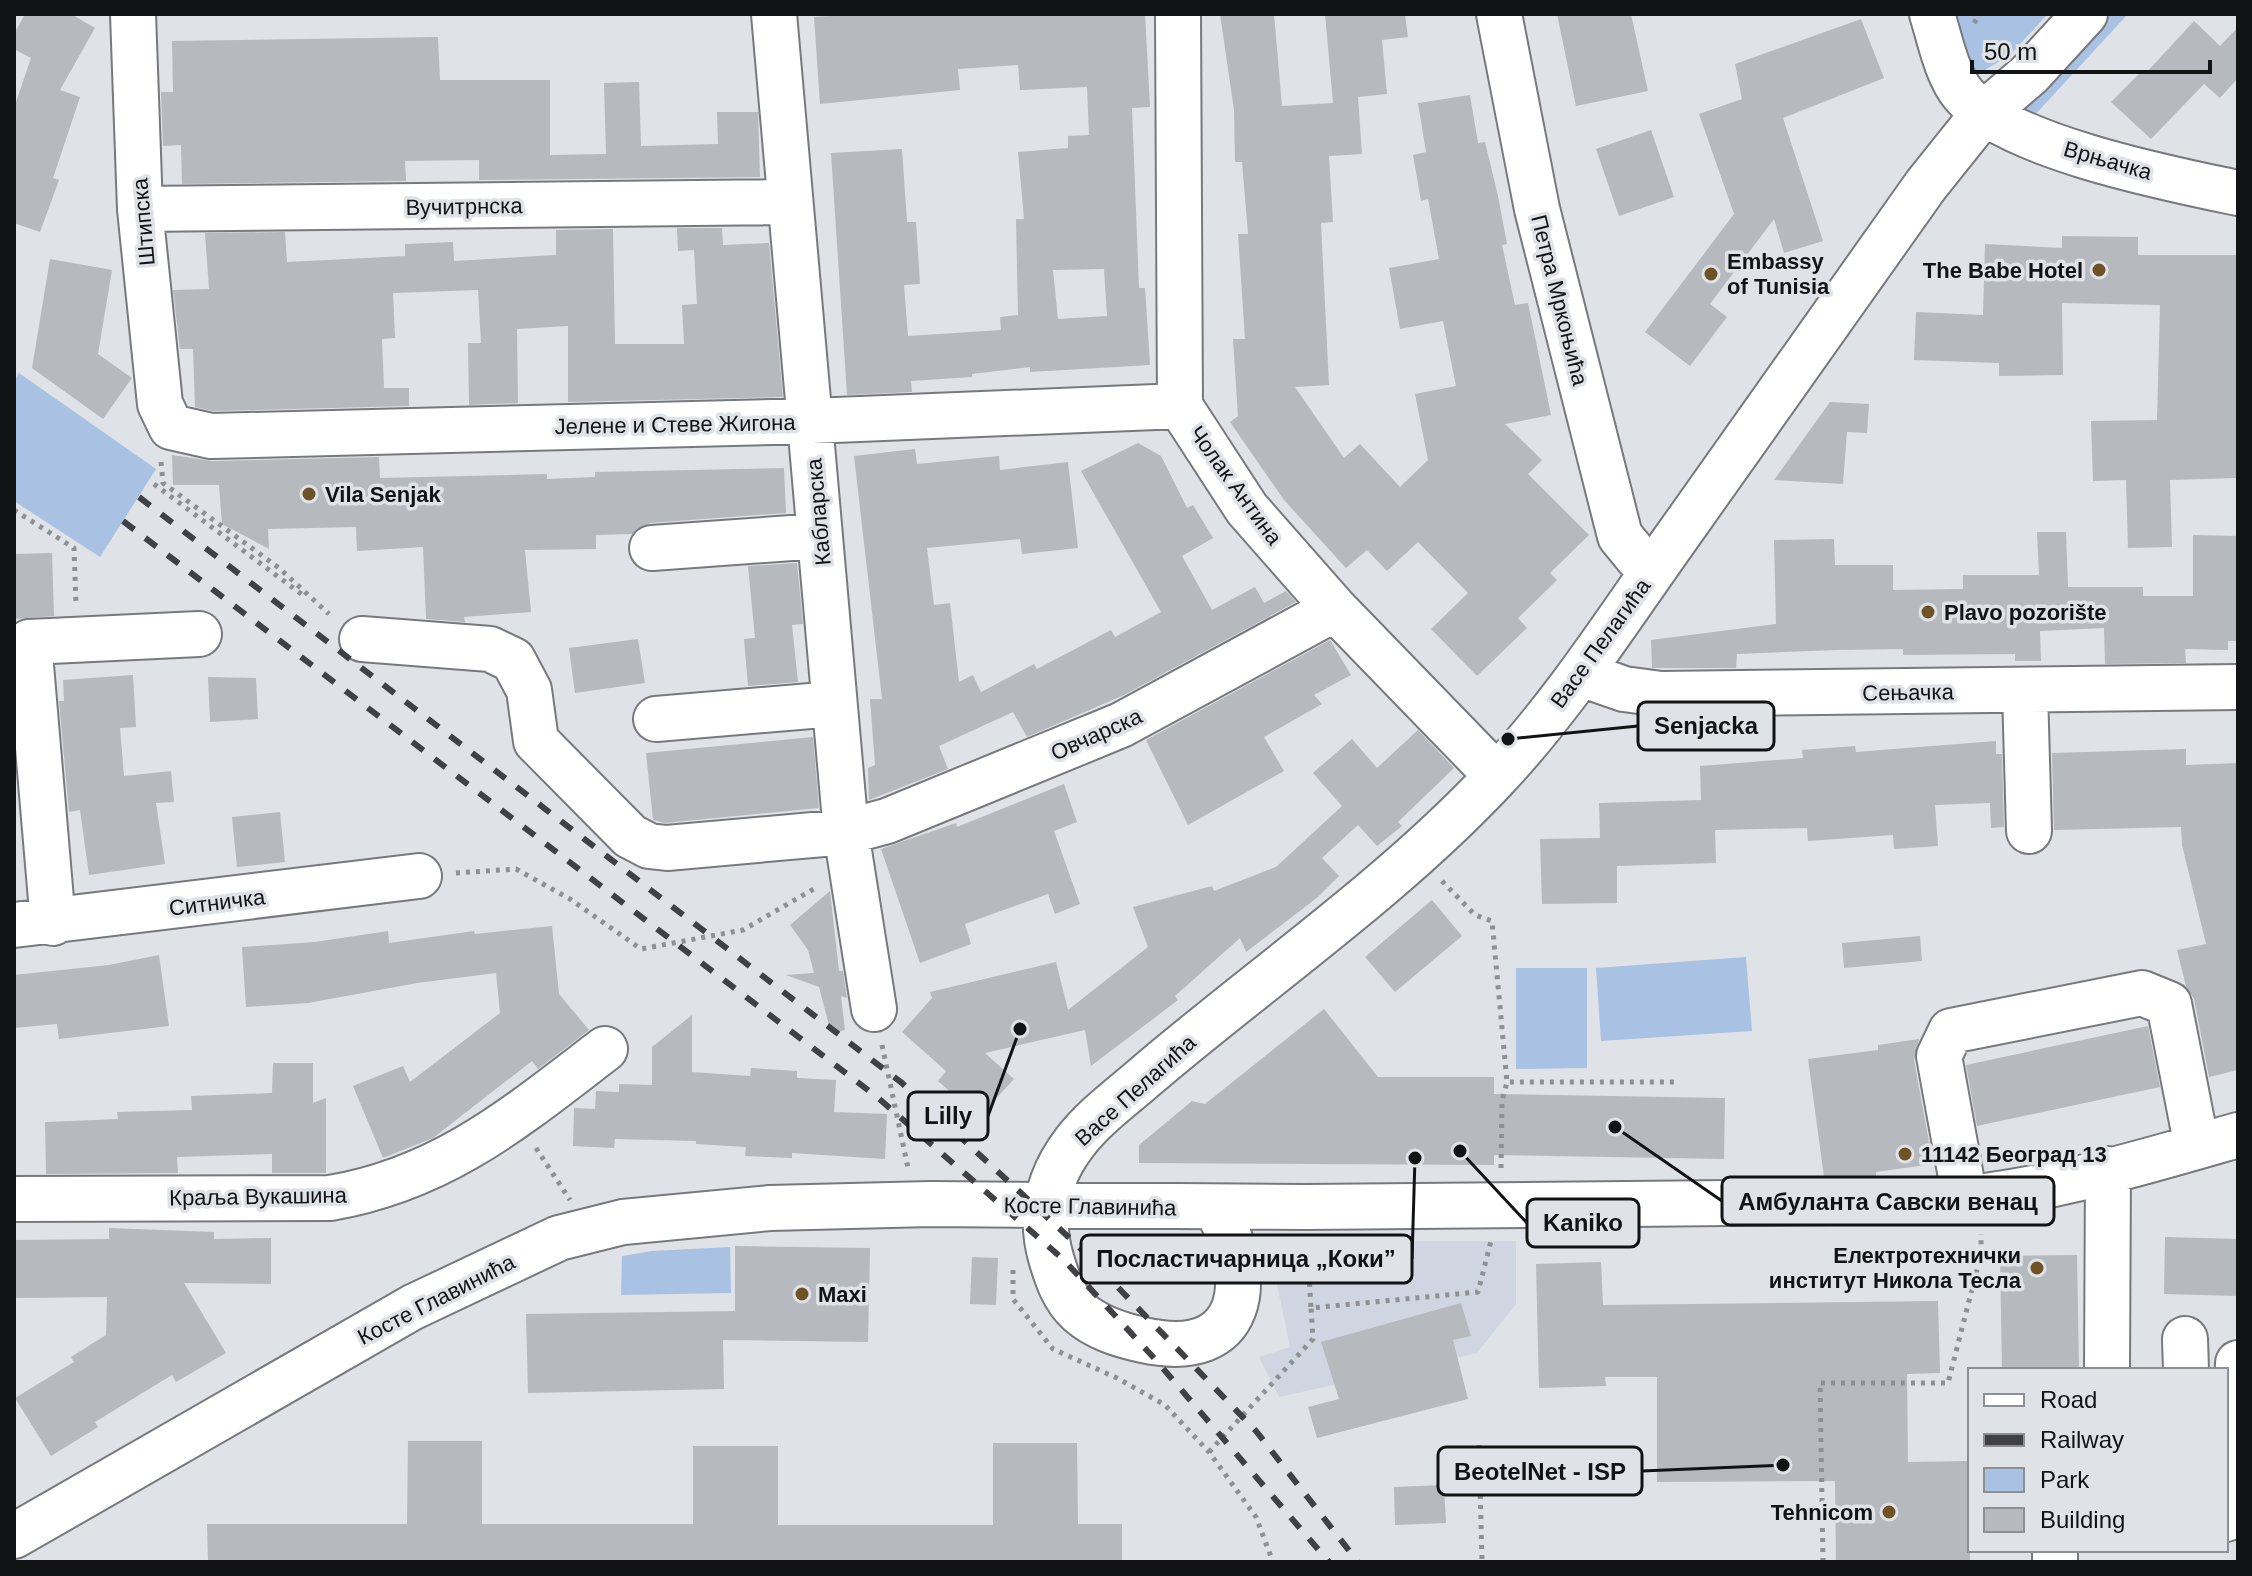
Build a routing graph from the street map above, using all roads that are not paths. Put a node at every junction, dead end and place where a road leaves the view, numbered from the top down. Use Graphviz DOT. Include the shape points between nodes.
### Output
graph roads {
  1 [pos="133,14"];
  2 [pos="774,14"];
  3 [pos="1178,14"];
  4 [pos="1499,14"];
  5 [pos="1932,14"];
  6 [pos="2085,14"];
  7 [pos="1982,115"];
  8 [pos="2238,193"];
  9 [pos="788,202"];
  10 [pos="140,209"];
  11 [pos="1180,406"];
  12 [pos="811,421"];
  13 [pos="171,427"];
  14 [pos="819,536"];
  15 [pos="652,548"];
  16 [pos="1654,569"];
  17 [pos="1335,609"];
  18 [pos="346,627"];
  19 [pos="199,634"];
  20 [pos="1581,674"];
  21 [pos="2238,687"];
  22 [pos="2025,691"];
  23 [pos="834,704"];
  24 [pos="656,719"];
  25 [pos="1497,776"];
  26 [pos="2029,831"];
  27 [pos="849,851"];
  28 [pos="419,876"];
  29 [pos="33,924"];
  30 [pos="874,1009"];
  31 [pos="605,1049"];
  32 [pos="2238,1135"];
  33 [pos="2197,1147"];
  34 [pos="2108,1169"];
  35 [pos="14,1199"];
  36 [pos="1965,1199"];
  37 [pos="1045,1204"];
  38 [pos="1216,1208"];
  39 [pos="2238,1363"];
  40 [pos="2107,1368"];
  41 [pos="2228,1516"];
  42 [pos="14,1536"];
  1 -- 10 [label="street, Штипска"];
  2 -- 9 [label="street, Кабларска"];
  3 -- 11 [label="street, Чолак Антина"];
  4 -- 16 [label="street, Петра Мркоњића" via="1537,209 1620,536"];
  5 -- 7 [label="street" via="1961,92"];
  6 -- 7 [label="street, Васе Пелагића" via="2030,74"];
  7 -- 8 [label="street, Врњачка" via="2020,136"];
  7 -- 16 [label="street, Васе Пелагића" via="1926,185"];
  9 -- 10 [label="street, Вучитрнска"];
  9 -- 12 [label="street, Кабларска"];
  10 -- 13 [label="street, Штипска" via="160,404"];
  11 -- 12 [label="street, Јелене и Стеве Жигона"];
  11 -- 17 [label="street, Чолак Антина" via="1247,509"];
  12 -- 13 [label="street, Јелене и Стеве Жигона" via="211,436"];
  12 -- 14 [label="street, Кабларска"];
  14 -- 15 [label="street"];
  14 -- 23 [label="street, Кабларска"];
  16 -- 20 [label="street, Васе Пелагића"];
  17 -- 25 [label="street, Чолак Антина"];
  17 -- 27 [label="street, Овчарска" via="1121,725 936,803"];
  18 -- 27 [label="street" via="503,653 513,660 529,690 536,741 630,836 649,846"];
  19 -- 29 [label="street" via="29,642"];
  20 -- 22 [label="street, Сењачка" via="1624,689 1661,694"];
  20 -- 25 [label="street, Васе Пелагића"];
  21 -- 22 [label="street, Сењачка"];
  22 -- 26 [label="street"];
  23 -- 24 [label="street"];
  23 -- 27 [label="street, Кабларска"];
  25 -- 37 [label="street, Васе Пелагића" via="1416,855 1098,1117 1063,1160"];
  27 -- 30 [label="street, Кабларска"];
  28 -- 29 [label="street, Ситничка"];
  31 -- 35 [label="street, Краља Вукашина" via="452,1158 363,1192 330,1198"];
  32 -- 33 [label="street, Косте Главинића"];
  33 -- 34 [label="street, Косте Главинића"];
  33 -- 36 [label="street" via="2169,1004 2142,993 1951,1031 1939,1056"];
  34 -- 36 [label="street, Косте Главинића"];
  34 -- 40 [label="street"];
  36 -- 38 [label="street, Косте Главинића"];
  37 -- 38 [label="street, Косте Главинића"];
  37 -- 38 [label="street" via="1045,1230 1057,1277 1078,1311 1119,1335 1174,1343 1209,1335 1233,1315 1239,1299 1232,1236"];
  37 -- 42 [label="street, Косте Главинића" via="770,1208 589,1228 413,1307"];
  39 -- 41 [label="street" via="2234,1506"];
}
